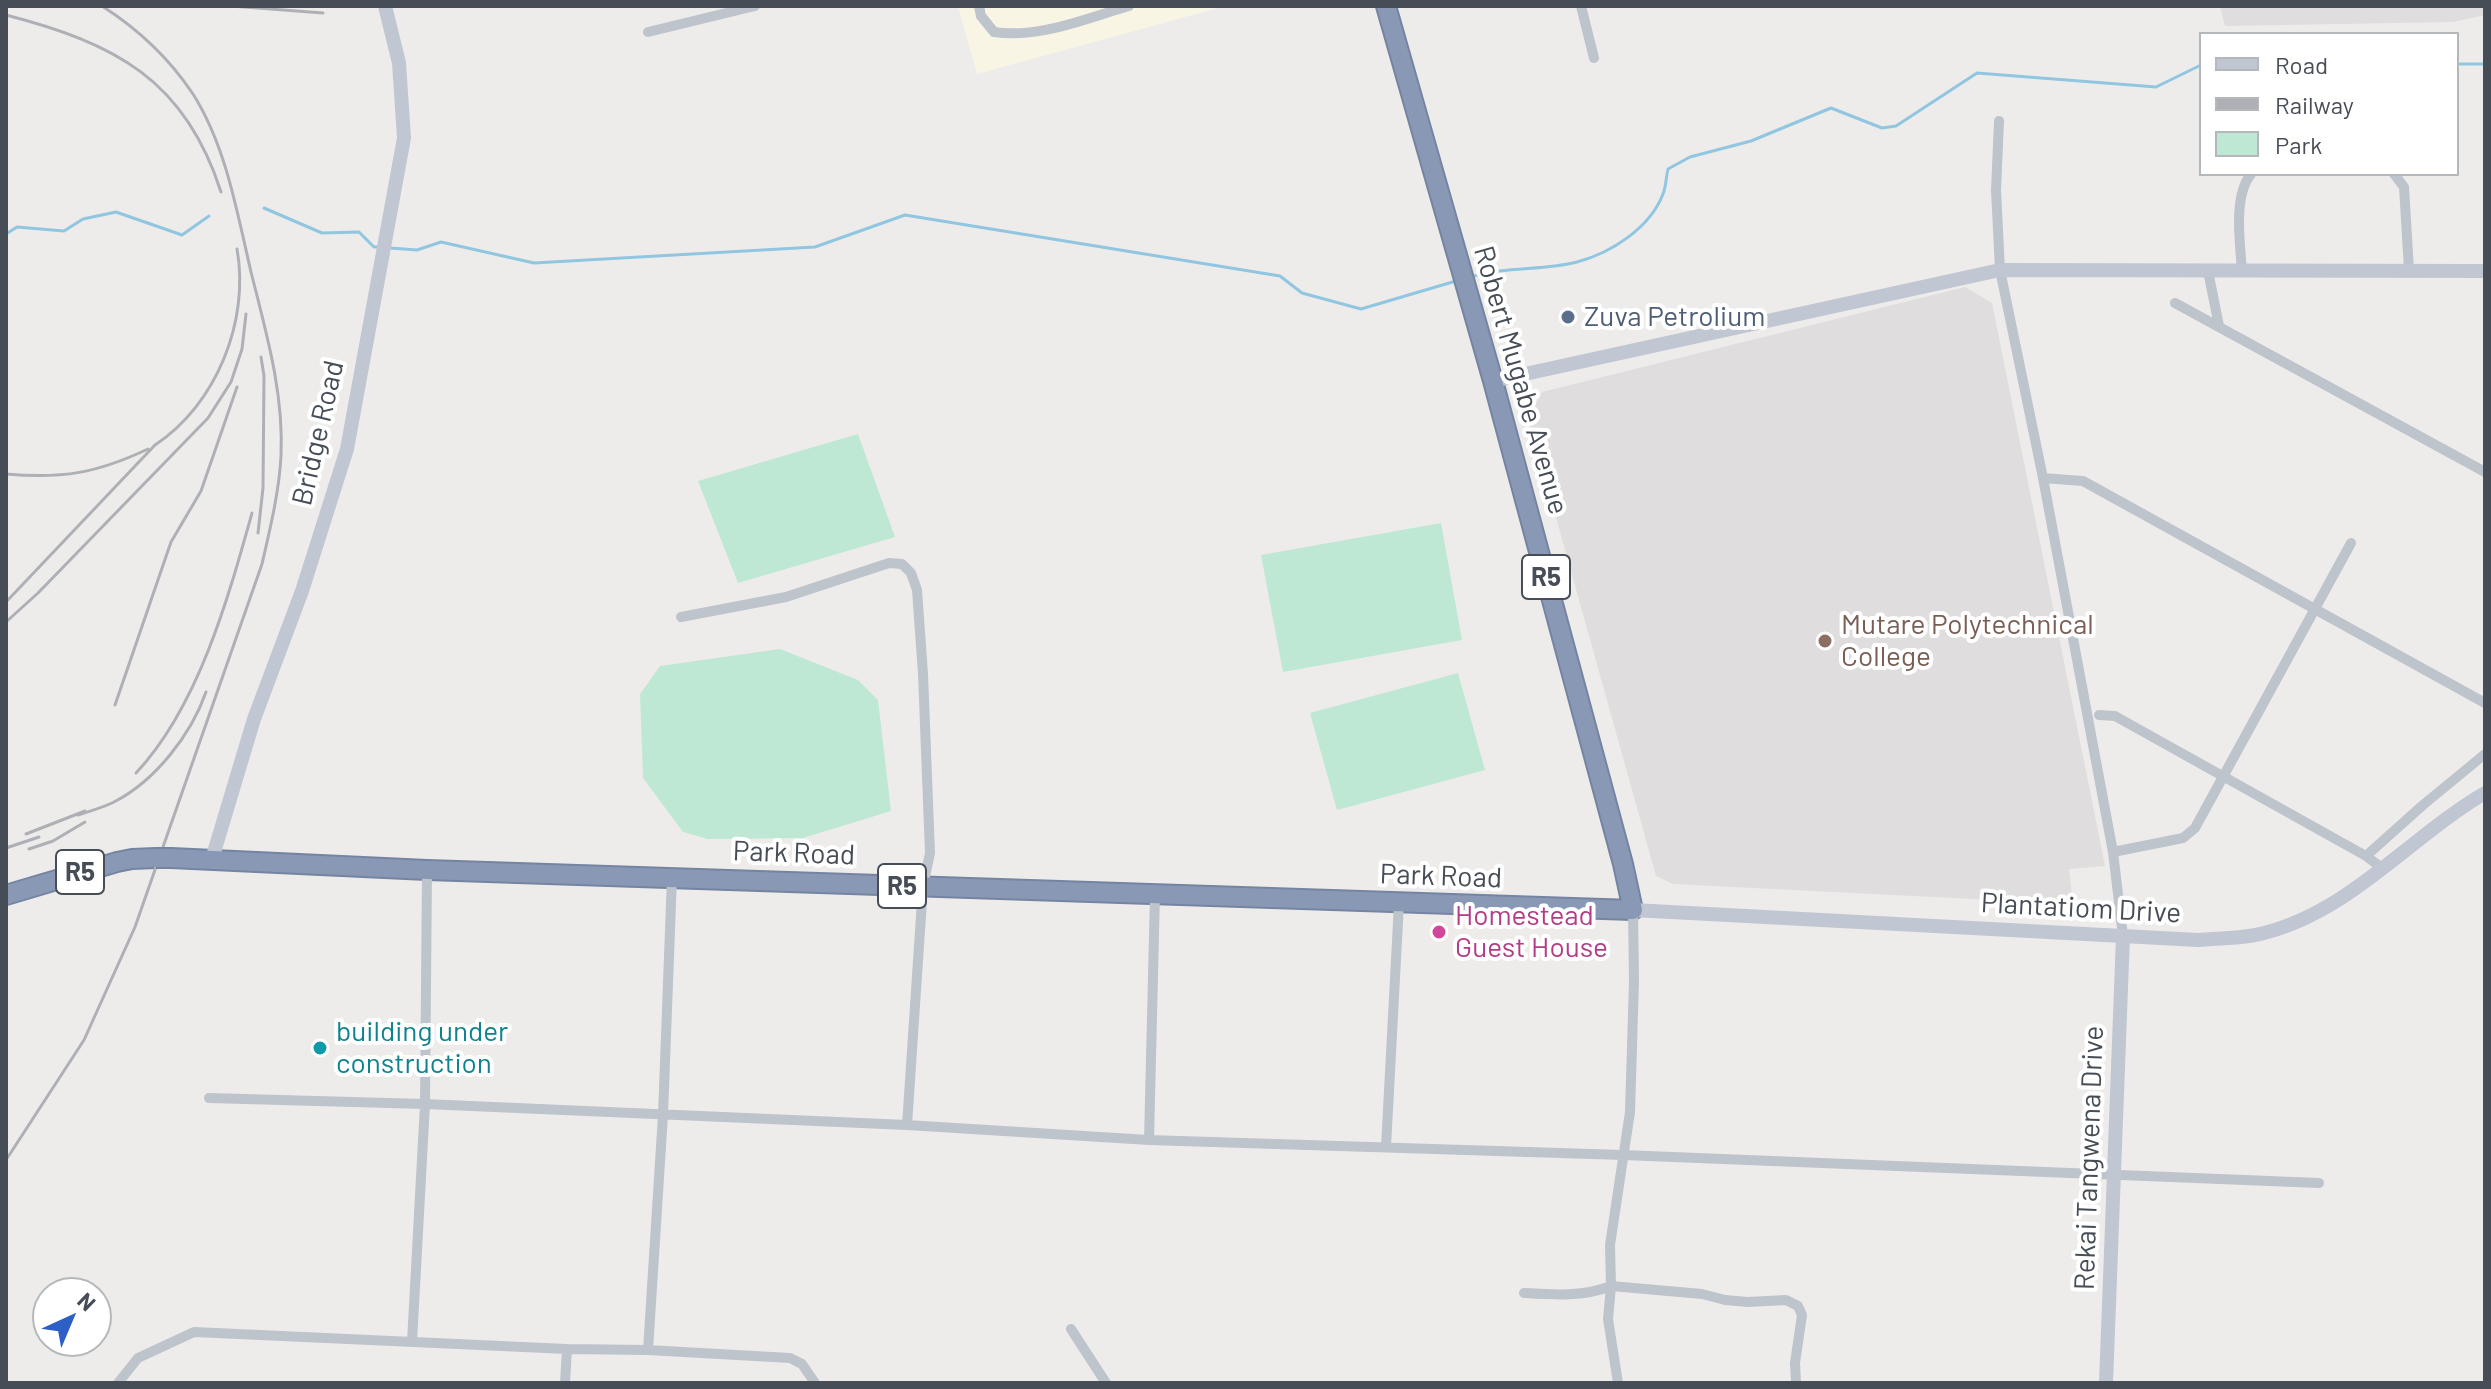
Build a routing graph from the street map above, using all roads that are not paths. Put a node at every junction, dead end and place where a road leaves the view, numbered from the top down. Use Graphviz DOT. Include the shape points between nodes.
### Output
graph roads {
  1 [pos="385,6"];
  2 [pos="755,6"];
  3 [pos="979,6"];
  4 [pos="1129,6"];
  5 [pos="1386,6"];
  6 [pos="1581,6"];
  7 [pos="648,32"];
  8 [pos="1594,58"];
  9 [pos="1999,121"];
  10 [pos="2249,176"];
  11 [pos="2396,176"];
  12 [pos="2000,270"];
  13 [pos="2409,270"];
  14 [pos="2208,271"];
  15 [pos="2242,271"];
  16 [pos="2485,271"];
  17 [pos="2175,303"];
  18 [pos="2219,326"];
  19 [pos="1493,381"];
  20 [pos="2485,472"];
  21 [pos="2043,478"];
  22 [pos="2351,543"];
  23 [pos="2316,610"];
  24 [pos="681,617"];
  25 [pos="2485,703"];
  26 [pos="2099,715"];
  27 [pos="2485,754"];
  28 [pos="2222,777"];
  29 [pos="2485,793"];
  30 [pos="2113,852"];
  31 [pos="2366,856"];
  32 [pos="212,859"];
  33 [pos="2382,868"];
  34 [pos="427,870"];
  35 [pos="672,877"];
  36 [pos="923,886"];
  37 [pos="1155,894"];
  38 [pos="6,895"];
  39 [pos="1399,903"];
  40 [pos="1633,910"];
  41 [pos="2123,936"];
  42 [pos="209,1098"];
  43 [pos="425,1104"];
  44 [pos="663,1115"];
  45 [pos="907,1125"];
  46 [pos="1149,1140"];
  47 [pos="1386,1147"];
  48 [pos="1623,1155"];
  49 [pos="2116,1174"];
  50 [pos="2319,1183"];
  51 [pos="1611,1286"];
  52 [pos="1524,1293"];
  53 [pos="1071,1329"];
  54 [pos="412,1342"];
  55 [pos="567,1349"];
  56 [pos="648,1350"];
  57 [pos="118,1383"];
  58 [pos="565,1383"];
  59 [pos="815,1383"];
  60 [pos="1106,1383"];
  61 [pos="1618,1383"];
  62 [pos="1796,1383"];
  63 [pos="2106,1383"];
  1 -- 32 [label="street, Bridge Road" via="399,63 404,138 347,449"];
  2 -- 7 [label="street"];
  3 -- 4 [label="street" via="994,32 1011,35"];
  5 -- 19 [label="highway, Robert Mugabe Avenue / R5"];
  6 -- 8 [label="street"];
  9 -- 12 [label="street"];
  10 -- 15 [label="street" via="2239,224"];
  11 -- 13 [label="street" via="2404,187"];
  12 -- 14 [label="street"];
  12 -- 19 [label="street"];
  12 -- 21 [label="street"];
  13 -- 15 [label="street"];
  13 -- 16 [label="street"];
  14 -- 15 [label="street"];
  14 -- 18 [label="street"];
  17 -- 18 [label="street"];
  18 -- 20 [label="street"];
  19 -- 40 [label="highway, Robert Mugabe Avenue / R5"];
  21 -- 23 [label="street" via="2083,481"];
  21 -- 30 [label="street"];
  22 -- 23 [label="street"];
  23 -- 25 [label="street"];
  23 -- 28 [label="street"];
  24 -- 36 [label="street" via="786,597 889,563 902,564 911,573 923,674 930,853"];
  26 -- 28 [label="street" via="2115,716"];
  27 -- 31 [label="street"];
  28 -- 30 [label="street" via="2195,828 2183,838"];
  28 -- 31 [label="street"];
  29 -- 33 [label="street, Plantatiom Drive"];
  30 -- 41 [label="street"];
  31 -- 33 [label="street"];
  32 -- 34 [label="highway, Park Road / R5"];
  32 -- 38 [label="highway, Park Road / R5" via="132,859"];
  33 -- 41 [label="street, Plantatiom Drive" via="2304,918 2264,933 2198,940"];
  34 -- 35 [label="highway, Park Road / R5"];
  34 -- 43 [label="street"];
  35 -- 36 [label="highway, Park Road / R5"];
  35 -- 44 [label="street"];
  36 -- 37 [label="highway, Park Road / R5"];
  36 -- 45 [label="street"];
  37 -- 39 [label="highway, Park Road / R5"];
  37 -- 46 [label="street"];
  39 -- 40 [label="highway, Park Road / R5"];
  39 -- 47 [label="street"];
  40 -- 41 [label="street, Plantatiom Drive"];
  40 -- 48 [label="street" via="1630,1098"];
  41 -- 49 [label="street, Rekai Tangwena Drive"];
  42 -- 43 [label="street"];
  43 -- 44 [label="street"];
  43 -- 54 [label="street"];
  44 -- 45 [label="street"];
  44 -- 56 [label="street"];
  45 -- 46 [label="street"];
  46 -- 47 [label="street"];
  47 -- 48 [label="street"];
  48 -- 49 [label="street"];
  48 -- 51 [label="street" via="1610,1245"];
  49 -- 50 [label="street"];
  49 -- 63 [label="street, Rekai Tangwena Drive"];
  51 -- 52 [label="street" via="1567,1296"];
  51 -- 61 [label="street" via="1608,1319"];
  51 -- 62 [label="street" via="1748,1302 1786,1300 1798,1306 1802,1315"];
  53 -- 60 [label="street"];
  54 -- 55 [label="street"];
  54 -- 57 [label="street" via="194,1332 138,1358"];
  55 -- 56 [label="street"];
  55 -- 58 [label="street"];
  56 -- 59 [label="street" via="790,1358 802,1364"];
}
